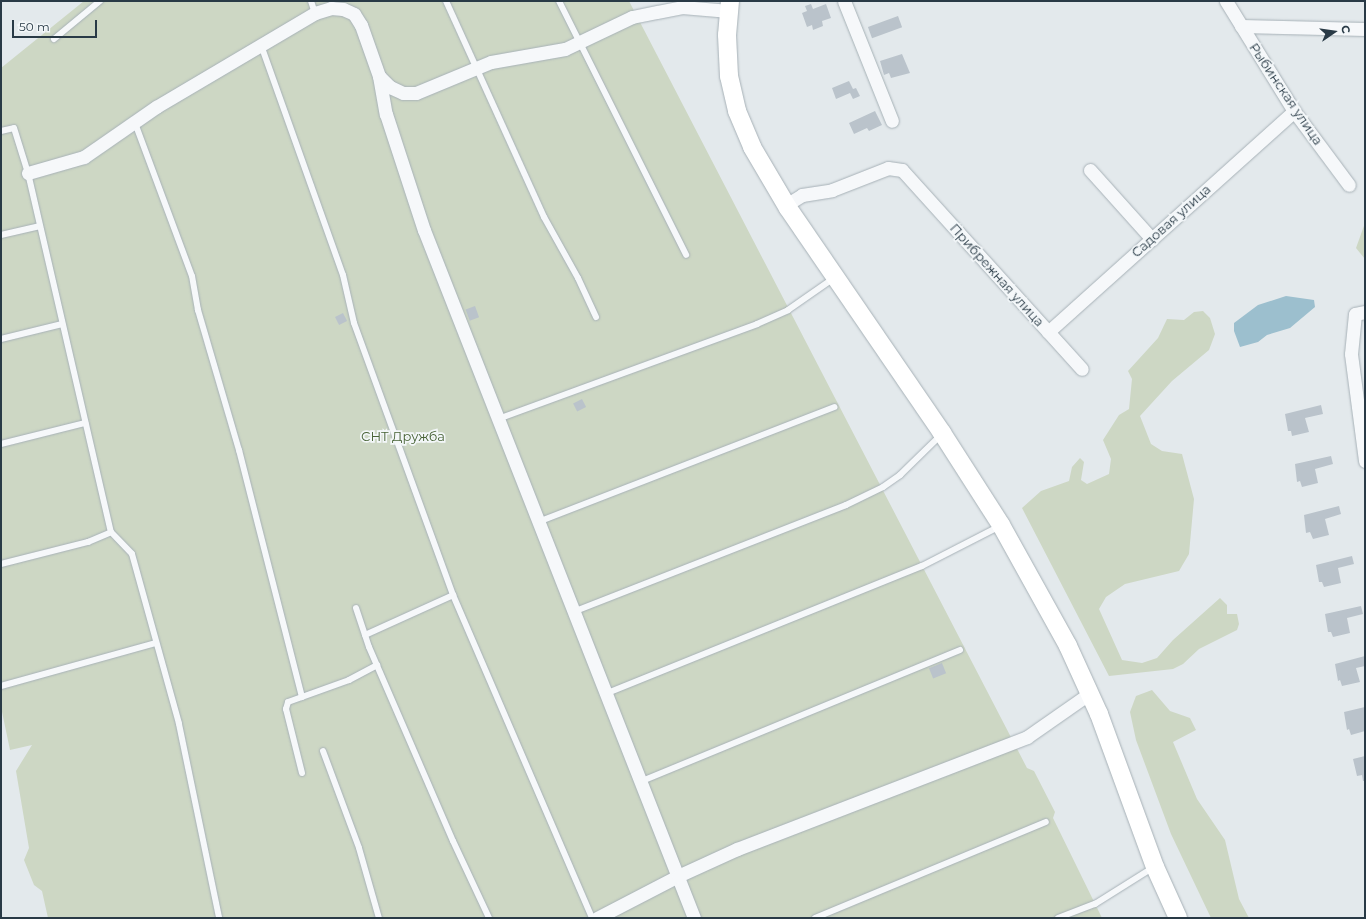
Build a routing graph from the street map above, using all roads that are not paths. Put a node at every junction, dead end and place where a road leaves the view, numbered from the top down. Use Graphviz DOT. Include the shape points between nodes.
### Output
graph roads {
  1 [pos="100,1"];
  2 [pos="446,1"];
  3 [pos="559,1"];
  4 [pos="844,1"];
  5 [pos="1226,1"];
  6 [pos="729,6"];
  7 [pos="313,7"];
  8 [pos="1241,26"];
  9 [pos="1365,29"];
  10 [pos="54,39"];
  11 [pos="579,42"];
  12 [pos="261,45"];
  13 [pos="476,68"];
  14 [pos="378,76"];
  15 [pos="1294,111"];
  16 [pos="892,121"];
  17 [pos="135,123"];
  18 [pos="1,131"];
  19 [pos="1090,170"];
  20 [pos="28,173"];
  21 [pos="1349,185"];
  22 [pos="786,205"];
  23 [pos="39,226"];
  24 [pos="1,235"];
  25 [pos="1152,239"];
  26 [pos="686,255"];
  27 [pos="835,277"];
  28 [pos="1360,313"];
  29 [pos="596,317"];
  30 [pos="62,324"];
  31 [pos="1048,332"];
  32 [pos="1,339"];
  33 [pos="1082,369"];
  34 [pos="835,407"];
  35 [pos="498,419"];
  36 [pos="85,423"];
  37 [pos="942,434"];
  38 [pos="1,444"];
  39 [pos="1365,461"];
  40 [pos="538,522"];
  41 [pos="1001,525"];
  42 [pos="111,532"];
  43 [pos="1,564"];
  44 [pos="453,595"];
  45 [pos="356,608"];
  46 [pos="572,612"];
  47 [pos="365,635"];
  48 [pos="156,643"];
  49 [pos="960,650"];
  50 [pos="377,665"];
  51 [pos="1,686"];
  52 [pos="1090,693"];
  53 [pos="605,694"];
  54 [pos="302,697"];
  55 [pos="323,751"];
  56 [pos="302,773"];
  57 [pos="642,781"];
  58 [pos="1046,822"];
  59 [pos="1155,866"];
  60 [pos="678,876"];
  61 [pos="219,918"];
  62 [pos="379,918"];
  63 [pos="489,918"];
  64 [pos="592,918"];
  65 [pos="597,918"];
  66 [pos="694,918"];
  67 [pos="815,918"];
  68 [pos="1058,918"];
  69 [pos="1178,918"];
  1 -- 10 [label="lane"];
  2 -- 13 [label="lane"];
  3 -- 11 [label="lane"];
  4 -- 16 [label="street"];
  5 -- 8 [label="street, Рыбинская улица"];
  6 -- 11 [label="street" via="682,7 626,20"];
  6 -- 22 [label="main road" via="729,76 737,111 752,147"];
  7 -- 12 [label="street"];
  7 -- 14 [label="street" via="343,9 354,14 362,25"];
  8 -- 9 [label="street"];
  8 -- 15 [label="street, Рыбинская улица"];
  11 -- 13 [label="street" via="553,52 516,57"];
  11 -- 26 [label="lane"];
  12 -- 17 [label="street" via="156,107"];
  12 -- 44 [label="lane" via="343,275 354,323"];
  13 -- 14 [label="street" via="432,89 416,93 403,93 390,87"];
  13 -- 29 [label="lane" via="544,217"];
  14 -- 35 [label="street" via="386,114 424,230"];
  15 -- 21 [label="street, Рыбинская улица"];
  15 -- 25 [label="street, Садовая улица"];
  17 -- 20 [label="street" via="84,156"];
  17 -- 54 [label="lane" via="192,276 198,310 239,450"];
  18 -- 20 [label="lane" via="14,128"];
  19 -- 25 [label="street"];
  20 -- 23 [label="lane"];
  22 -- 27 [label="main road"];
  22 -- 31 [label="street, Прибрежная улица" via="802,196 832,190 888,168 902,170"];
  23 -- 24 [label="lane"];
  23 -- 30 [label="lane"];
  25 -- 31 [label="street, Садовая улица"];
  27 -- 35 [label="lane" via="788,310 758,324"];
  27 -- 37 [label="main road"];
  28 -- 39 [label="street" via="1351,354"];
  30 -- 32 [label="lane"];
  30 -- 36 [label="lane"];
  31 -- 33 [label="street, Прибрежная улица"];
  34 -- 40 [label="lane"];
  35 -- 40 [label="street"];
  36 -- 38 [label="lane"];
  36 -- 42 [label="lane"];
  37 -- 41 [label="main road"];
  37 -- 46 [label="lane" via="900,475 846,505"];
  40 -- 46 [label="street"];
  41 -- 52 [label="main road" via="1068,646"];
  41 -- 53 [label="lane" via="922,566"];
  42 -- 43 [label="lane" via="88,542"];
  42 -- 48 [label="lane" via="132,554"];
  44 -- 47 [label="lane"];
  44 -- 64 [label="lane"];
  45 -- 47 [label="lane"];
  46 -- 53 [label="street"];
  47 -- 50 [label="lane"];
  48 -- 51 [label="lane"];
  48 -- 61 [label="lane" via="179,724"];
  49 -- 57 [label="lane"];
  50 -- 54 [label="lane" via="350,680"];
  50 -- 63 [label="lane" via="452,841"];
  52 -- 59 [label="main road" via="1113,748"];
  52 -- 60 [label="street" via="1026,737 737,849"];
  53 -- 57 [label="street"];
  54 -- 56 [label="lane" via="288,702 286,709"];
  55 -- 62 [label="lane" via="359,848"];
  57 -- 60 [label="street"];
  58 -- 67 [label="lane"];
  59 -- 68 [label="lane" via="1095,904"];
  59 -- 69 [label="main road"];
  60 -- 65 [label="street"];
  60 -- 66 [label="street"];
}
